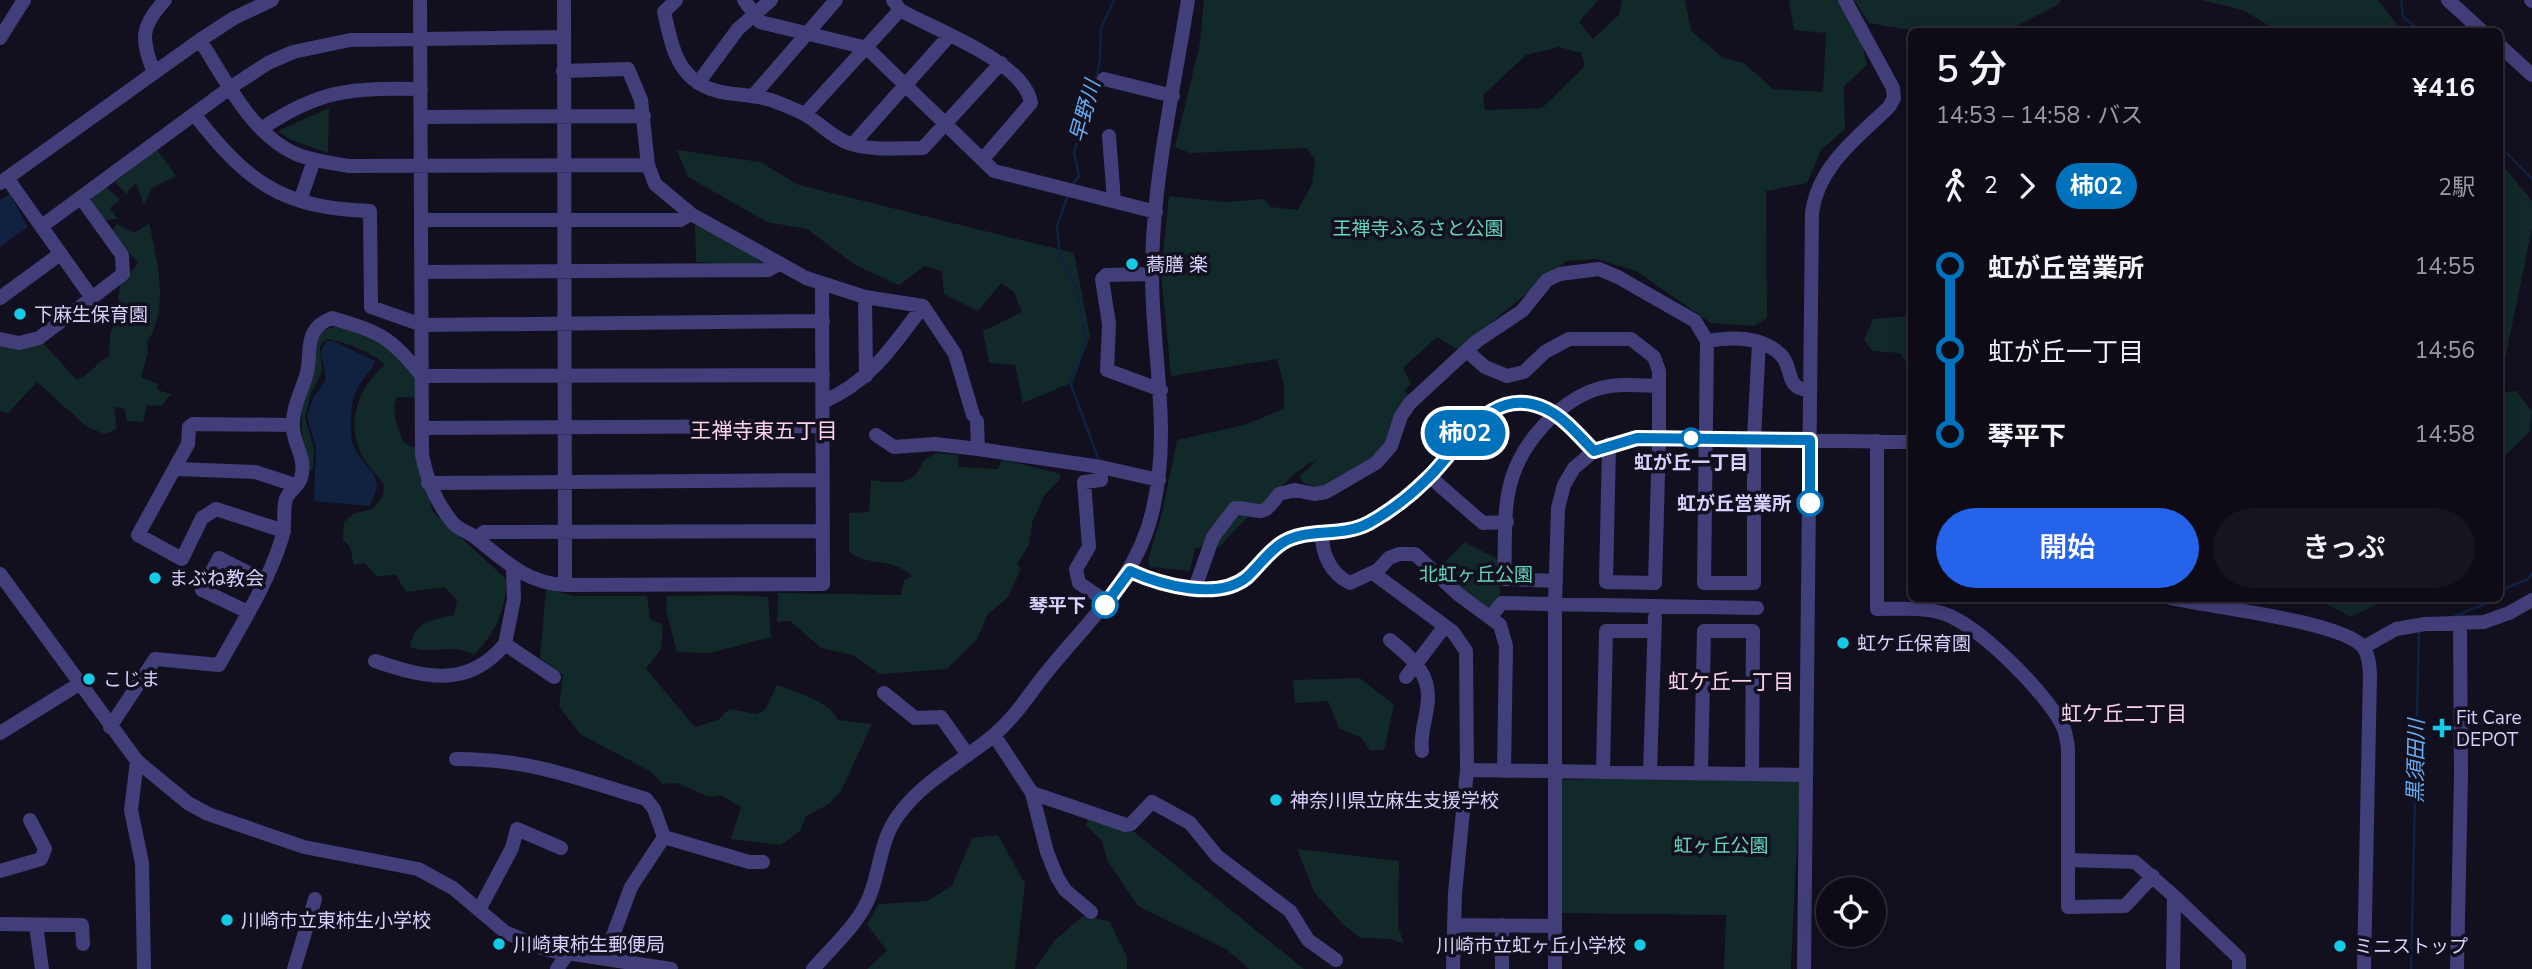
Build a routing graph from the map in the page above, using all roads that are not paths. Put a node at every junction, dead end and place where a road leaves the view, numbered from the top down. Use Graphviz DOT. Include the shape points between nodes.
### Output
graph roads {
  1 [pos="24,0"];
  2 [pos="165,0"];
  3 [pos="272,0"];
  4 [pos="421,0"];
  5 [pos="564,0"];
  6 [pos="676,0"];
  7 [pos="744,0"];
  8 [pos="771,0"];
  9 [pos="836,0"];
  10 [pos="1188,0"];
  11 [pos="1845,0"];
  12 [pos="2448,0"];
  13 [pos="896,5"];
  14 [pos="754,14"];
  15 [pos="2479,28"];
  16 [pos="809,33"];
  17 [pos="949,36"];
  18 [pos="563,37"];
  19 [pos="0,38"];
  20 [pos="421,39"];
  21 [pos="200,40"];
  22 [pos="867,48"];
  23 [pos="2503,49"];
  24 [pos="1001,63"];
  25 [pos="563,71"];
  26 [pos="154,73"];
  27 [pos="2532,75"];
  28 [pos="1104,79"];
  29 [pos="698,83"];
  30 [pos="905,85"];
  31 [pos="231,87"];
  32 [pos="421,89"];
  33 [pos="753,96"];
  34 [pos="1173,96"];
  35 [pos="194,114"];
  36 [pos="805,114"];
  37 [pos="564,116"];
  38 [pos="644,116"];
  39 [pos="421,117"];
  40 [pos="946,124"];
  41 [pos="261,129"];
  42 [pos="1109,136"];
  43 [pos="853,144"];
  44 [pos="983,159"];
  45 [pos="314,160"];
  46 [pos="564,165"];
  47 [pos="648,165"];
  48 [pos="421,166"];
  49 [pos="4,180"];
  50 [pos="81,198"];
  51 [pos="300,201"];
  52 [pos="1114,201"];
  53 [pos="1156,212"];
  54 [pos="691,214"];
  55 [pos="422,220"];
  56 [pos="564,221"];
  57 [pos="42,226"];
  58 [pos="60,254"];
  59 [pos="779,264"];
  60 [pos="422,272"];
  61 [pos="564,272"];
  62 [pos="1152,274"];
  63 [pos="822,284"];
  64 [pos="865,297"];
  65 [pos="0,298"];
  66 [pos="92,298"];
  67 [pos="923,306"];
  68 [pos="822,321"];
  69 [pos="564,323"];
  70 [pos="422,325"];
  71 [pos="0,339"];
  72 [pos="1707,341"];
  73 [pos="1759,342"];
  74 [pos="1468,352"];
  75 [pos="822,375"];
  76 [pos="422,376"];
  77 [pos="564,376"];
  78 [pos="866,376"];
  79 [pos="1658,386"];
  80 [pos="1161,390"];
  81 [pos="1808,390"];
  82 [pos="822,402"];
  83 [pos="1556,414"];
  84 [pos="292,425"];
  85 [pos="823,426"];
  86 [pos="564,427"];
  87 [pos="422,428"];
  88 [pos="876,435"];
  89 [pos="1659,438"];
  90 [pos="1755,438"];
  91 [pos="1707,439"];
  92 [pos="1810,440"];
  93 [pos="1877,441"];
  94 [pos="1908,442"];
  95 [pos="1609,444"];
  96 [pos="978,449"];
  97 [pos="1594,451"];
  98 [pos="1101,467"];
  99 [pos="177,469"];
  100 [pos="1430,477"];
  101 [pos="823,480"];
  102 [pos="1159,480"];
  103 [pos="565,482"];
  104 [pos="428,483"];
  105 [pos="295,485"];
  106 [pos="1507,522"];
  107 [pos="284,531"];
  108 [pos="823,531"];
  109 [pos="565,532"];
  110 [pos="1322,534"];
  111 [pos="476,538"];
  112 [pos="513,568"];
  113 [pos="1130,571"];
  114 [pos="1373,573"];
  115 [pos="0,574"];
  116 [pos="264,581"];
  117 [pos="1556,581"];
  118 [pos="565,585"];
  119 [pos="1195,588"];
  120 [pos="2532,600"];
  121 [pos="2193,602"];
  122 [pos="1107,603"];
  123 [pos="1555,603"];
  124 [pos="1757,608"];
  125 [pos="248,612"];
  126 [pos="1491,616"];
  127 [pos="2460,625"];
  128 [pos="1445,626"];
  129 [pos="1390,640"];
  130 [pos="505,643"];
  131 [pos="2364,648"];
  132 [pos="374,661"];
  133 [pos="1417,663"];
  134 [pos="554,677"];
  135 [pos="1406,677"];
  136 [pos="79,684"];
  137 [pos="884,693"];
  138 [pos="110,727"];
  139 [pos="0,733"];
  140 [pos="994,736"];
  141 [pos="1422,751"];
  142 [pos="968,755"];
  143 [pos="456,760"];
  144 [pos="137,761"];
  145 [pos="1467,770"];
  146 [pos="1504,771"];
  147 [pos="1554,771"];
  148 [pos="1603,772"];
  149 [pos="1650,773"];
  150 [pos="1701,774"];
  151 [pos="1752,774"];
  152 [pos="1806,775"];
  153 [pos="1032,793"];
  154 [pos="30,820"];
  155 [pos="664,837"];
  156 [pos="561,848"];
  157 [pos="2069,860"];
  158 [pos="763,862"];
  159 [pos="0,871"];
  160 [pos="2153,876"];
  161 [pos="2174,896"];
  162 [pos="315,899"];
  163 [pos="479,910"];
  164 [pos="1091,912"];
  165 [pos="0,924"];
  166 [pos="1455,925"];
  167 [pos="1502,925"];
  168 [pos="36,926"];
  169 [pos="1555,926"];
  170 [pos="83,944"];
  171 [pos="568,953"];
  172 [pos="604,957"];
  173 [pos="1336,960"];
  174 [pos="43,969"];
  175 [pos="144,969"];
  176 [pos="294,969"];
  177 [pos="557,969"];
  178 [pos="671,969"];
  179 [pos="813,969"];
  180 [pos="1453,969"];
  181 [pos="1502,969"];
  182 [pos="1555,969"];
  183 [pos="1804,969"];
  184 [pos="2173,969"];
  185 [pos="2239,969"];
  186 [pos="2364,969"];
  187 [pos="2457,969"];
  1 -- 19 [label="street"];
  2 -- 26 [label="street" via="145,25 146,54"];
  3 -- 21 [label="street"];
  4 -- 20 [label="street"];
  5 -- 18 [label="street"];
  6 -- 29 [label="street" via="664,12 673,47"];
  7 -- 14 [label="street"];
  8 -- 14 [label="street"];
  9 -- 16 [label="street"];
  10 -- 34 [label="street"];
  11 -- 81 [label="street" via="1893,88 1894,98 1831,165 1815,196"];
  12 -- 15 [label="street"];
  13 -- 17 [label="street"];
  13 -- 22 [label="street"];
  14 -- 16 [label="street" via="760,22 776,28"];
  14 -- 29 [label="street"];
  16 -- 22 [label="street"];
  16 -- 33 [label="street"];
  17 -- 24 [label="street"];
  17 -- 30 [label="street"];
  18 -- 20 [label="street"];
  18 -- 25 [label="street"];
  20 -- 31 [label="street" via="350,40 293,52"];
  20 -- 32 [label="street"];
  21 -- 26 [label="street"];
  21 -- 31 [label="street"];
  22 -- 30 [label="street"];
  22 -- 36 [label="street"];
  23 -- 27 [label="street"];
  24 -- 40 [label="street"];
  24 -- 44 [label="street" via="1029,91 1031,103"];
  25 -- 37 [label="street"];
  25 -- 38 [label="street" via="628,69"];
  26 -- 49 [label="street"];
  28 -- 34 [label="street"];
  29 -- 33 [label="street" via="723,94"];
  30 -- 40 [label="street"];
  30 -- 43 [label="street"];
  31 -- 35 [label="street"];
  31 -- 41 [label="street"];
  32 -- 39 [label="street"];
  32 -- 41 [label="street" via="338,91 289,110"];
  33 -- 36 [label="street"];
  34 -- 53 [label="street"];
  35 -- 50 [label="street"];
  35 -- 51 [label="street" via="229,158 251,176"];
  36 -- 43 [label="street" via="833,136"];
  37 -- 38 [label="street"];
  37 -- 39 [label="street"];
  37 -- 46 [label="street"];
  38 -- 47 [label="street"];
  39 -- 48 [label="street"];
  40 -- 43 [label="street" via="923,148"];
  40 -- 44 [label="street"];
  41 -- 45 [label="street" via="295,153"];
  42 -- 52 [label="street"];
  44 -- 52 [label="street" via="994,171"];
  45 -- 48 [label="street" via="349,166"];
  45 -- 51 [label="street"];
  46 -- 47 [label="street"];
  46 -- 48 [label="street"];
  46 -- 56 [label="street"];
  47 -- 54 [label="street" via="655,184"];
  48 -- 55 [label="street"];
  49 -- 57 [label="street"];
  50 -- 57 [label="street"];
  50 -- 66 [label="street" via="122,255 124,265 123,274"];
  51 -- 70 [label="street" via="370,211 371,307"];
  52 -- 53 [label="street"];
  53 -- 62 [label="street"];
  54 -- 56 [label="street" via="680,220"];
  54 -- 59 [label="street"];
  55 -- 56 [label="street"];
  55 -- 60 [label="street"];
  56 -- 61 [label="street"];
  57 -- 58 [label="street"];
  58 -- 65 [label="street"];
  58 -- 66 [label="street"];
  59 -- 61 [label="street" via="768,270"];
  59 -- 63 [label="street"];
  60 -- 61 [label="street"];
  60 -- 70 [label="street"];
  61 -- 69 [label="street"];
  62 -- 80 [label="street"];
  62 -- 80 [label="street" via="1106,275 1102,279 1109,324 1107,370"];
  63 -- 64 [label="street"];
  63 -- 68 [label="street"];
  64 -- 67 [label="street"];
  64 -- 78 [label="street"];
  66 -- 71 [label="street" via="39,338"];
  67 -- 78 [label="street"];
  67 -- 96 [label="street" via="955,354 975,418"];
  68 -- 69 [label="street"];
  68 -- 75 [label="street"];
  69 -- 70 [label="street"];
  69 -- 77 [label="street"];
  70 -- 76 [label="street"];
  72 -- 73 [label="street"];
  72 -- 74 [label="street" via="1695,321 1642,288 1599,269 1585,268 1547,280 1522,311"];
  72 -- 91 [label="street"];
  73 -- 81 [label="street" via="1782,355 1792,384"];
  73 -- 90 [label="street"];
  74 -- 79 [label="street" via="1485,368 1507,376 1524,372 1545,352 1569,339 1631,339 1654,357"];
  74 -- 119 [label="street" via="1410,403 1391,446 1376,463 1326,492 1279,494 1262,513 1235,508 1213,537"];
  75 -- 77 [label="street"];
  75 -- 82 [label="street"];
  76 -- 77 [label="street"];
  76 -- 84 [label="street" via="391,340 328,319 308,342 309,367"];
  76 -- 87 [label="street"];
  77 -- 86 [label="street"];
  78 -- 82 [label="street" via="849,391"];
  79 -- 83 [label="street" via="1593,391"];
  79 -- 89 [label="street"];
  80 -- 102 [label="street"];
  81 -- 92 [label="street"];
  82 -- 85 [label="street"];
  83 -- 97 [label="street"];
  83 -- 100 [label="street" via="1542,407 1518,405 1487,413 1473,423"];
  83 -- 106 [label="street" via="1532,439 1512,477"];
  84 -- 99 [label="street" via="193,424"];
  84 -- 105 [label="street" via="302,452 301,480"];
  85 -- 86 [label="street"];
  85 -- 101 [label="street"];
  86 -- 87 [label="street"];
  86 -- 103 [label="street"];
  87 -- 104 [label="street"];
  88 -- 96 [label="street" via="894,447 934,444"];
  89 -- 91 [label="street"];
  89 -- 95 [label="street"];
  89 -- 95 [label="street" via="1655,583 1606,582"];
  90 -- 91 [label="street"];
  90 -- 91 [label="street" via="1754,583 1704,583"];
  90 -- 92 [label="street"];
  92 -- 93 [label="street"];
  92 -- 152 [label="street"];
  93 -- 94 [label="street"];
  93 -- 157 [label="street" via="1877,609 1922,610 1959,619 2039,692 2064,728 2068,748"];
  95 -- 97 [label="street"];
  96 -- 98 [label="street"];
  97 -- 117 [label="street" via="1574,468 1564,485 1558,508"];
  98 -- 102 [label="street"];
  98 -- 122 [label="street" via="1101,480 1084,482 1089,547 1076,569 1079,583"];
  99 -- 105 [label="street" via="255,472"];
  99 -- 107 [label="street" via="138,535 182,559 202,518 216,509"];
  100 -- 106 [label="street" via="1483,523"];
  100 -- 110 [label="street" via="1368,523 1345,533"];
  101 -- 103 [label="street"];
  101 -- 108 [label="street"];
  102 -- 113 [label="street" via="1145,538"];
  103 -- 104 [label="street"];
  103 -- 109 [label="street"];
  104 -- 111 [label="street" via="455,527"];
  105 -- 107 [label="street" via="286,498"];
  106 -- 117 [label="street" via="1504,579"];
  107 -- 116 [label="street"];
  108 -- 109 [label="street"];
  108 -- 118 [label="street" via="823,584"];
  109 -- 111 [label="street" via="484,532"];
  109 -- 118 [label="street"];
  110 -- 114 [label="street" via="1327,560 1340,578 1350,583"];
  110 -- 119 [label="street" via="1281,544 1245,578 1225,587"];
  111 -- 112 [label="street"];
  112 -- 118 [label="street" via="541,582"];
  112 -- 130 [label="street" via="514,599"];
  113 -- 119 [label="street"];
  113 -- 122 [label="street"];
  114 -- 126 [label="street" via="1389,558 1415,554 1458,594"];
  114 -- 128 [label="street"];
  115 -- 136 [label="street"];
  116 -- 125 [label="street"];
  116 -- 125 [label="street" via="219,558 202,590"];
  117 -- 123 [label="street"];
  120 -- 127 [label="street" via="2497,617"];
  121 -- 131 [label="street" via="2286,619 2352,638"];
  122 -- 140 [label="street"];
  123 -- 124 [label="street"];
  123 -- 126 [label="street" via="1502,603"];
  123 -- 147 [label="street"];
  125 -- 138 [label="street" via="219,665 155,659"];
  126 -- 146 [label="street" via="1500,625 1506,646"];
  127 -- 131 [label="street" via="2409,626"];
  127 -- 187 [label="street"];
  128 -- 133 [label="street"];
  128 -- 145 [label="street" via="1460,640 1468,660"];
  129 -- 133 [label="street"];
  130 -- 132 [label="street" via="477,668 453,675 411,674"];
  130 -- 134 [label="street"];
  131 -- 186 [label="street" via="2370,673"];
  133 -- 135 [label="street"];
  133 -- 141 [label="street" via="1429,695"];
  136 -- 138 [label="street"];
  136 -- 139 [label="street"];
  137 -- 142 [label="street" via="915,718 941,717"];
  138 -- 144 [label="street"];
  140 -- 142 [label="street"];
  140 -- 153 [label="street"];
  142 -- 179 [label="street" via="939,774 899,815 879,855 870,897"];
  143 -- 155 [label="street" via="503,760 550,768 646,799"];
  144 -- 163 [label="street" via="208,814 304,847 418,869 453,888"];
  144 -- 175 [label="street" via="131,810 142,863"];
  145 -- 146 [label="street"];
  145 -- 166 [label="street"];
  146 -- 147 [label="street"];
  147 -- 148 [label="street"];
  147 -- 169 [label="street"];
  148 -- 149 [label="street"];
  148 -- 149 [label="street" via="1606,631 1655,624"];
  149 -- 150 [label="street"];
  150 -- 151 [label="street"];
  150 -- 151 [label="street" via="1704,631 1753,631"];
  151 -- 152 [label="street"];
  152 -- 183 [label="street"];
  153 -- 164 [label="street" via="1057,877"];
  153 -- 173 [label="street" via="1126,825 1152,802 1189,822 1217,856 1290,911 1308,940"];
  154 -- 159 [label="street" via="45,849 41,859"];
  155 -- 158 [label="street"];
  155 -- 172 [label="street" via="631,887"];
  156 -- 163 [label="street" via="517,829 512,848"];
  157 -- 160 [label="street" via="2135,862"];
  157 -- 160 [label="street" via="2068,907 2125,906"];
  160 -- 161 [label="street"];
  161 -- 184 [label="street"];
  161 -- 185 [label="street" via="2239,958"];
  162 -- 176 [label="street"];
  163 -- 171 [label="street" via="526,943"];
  165 -- 168 [label="street"];
  166 -- 167 [label="street"];
  166 -- 180 [label="street"];
  167 -- 169 [label="street"];
  167 -- 181 [label="street"];
  168 -- 170 [label="street" via="82,925"];
  168 -- 174 [label="street"];
  169 -- 182 [label="street"];
  171 -- 172 [label="street"];
  171 -- 177 [label="street"];
  172 -- 178 [label="street"];
}
